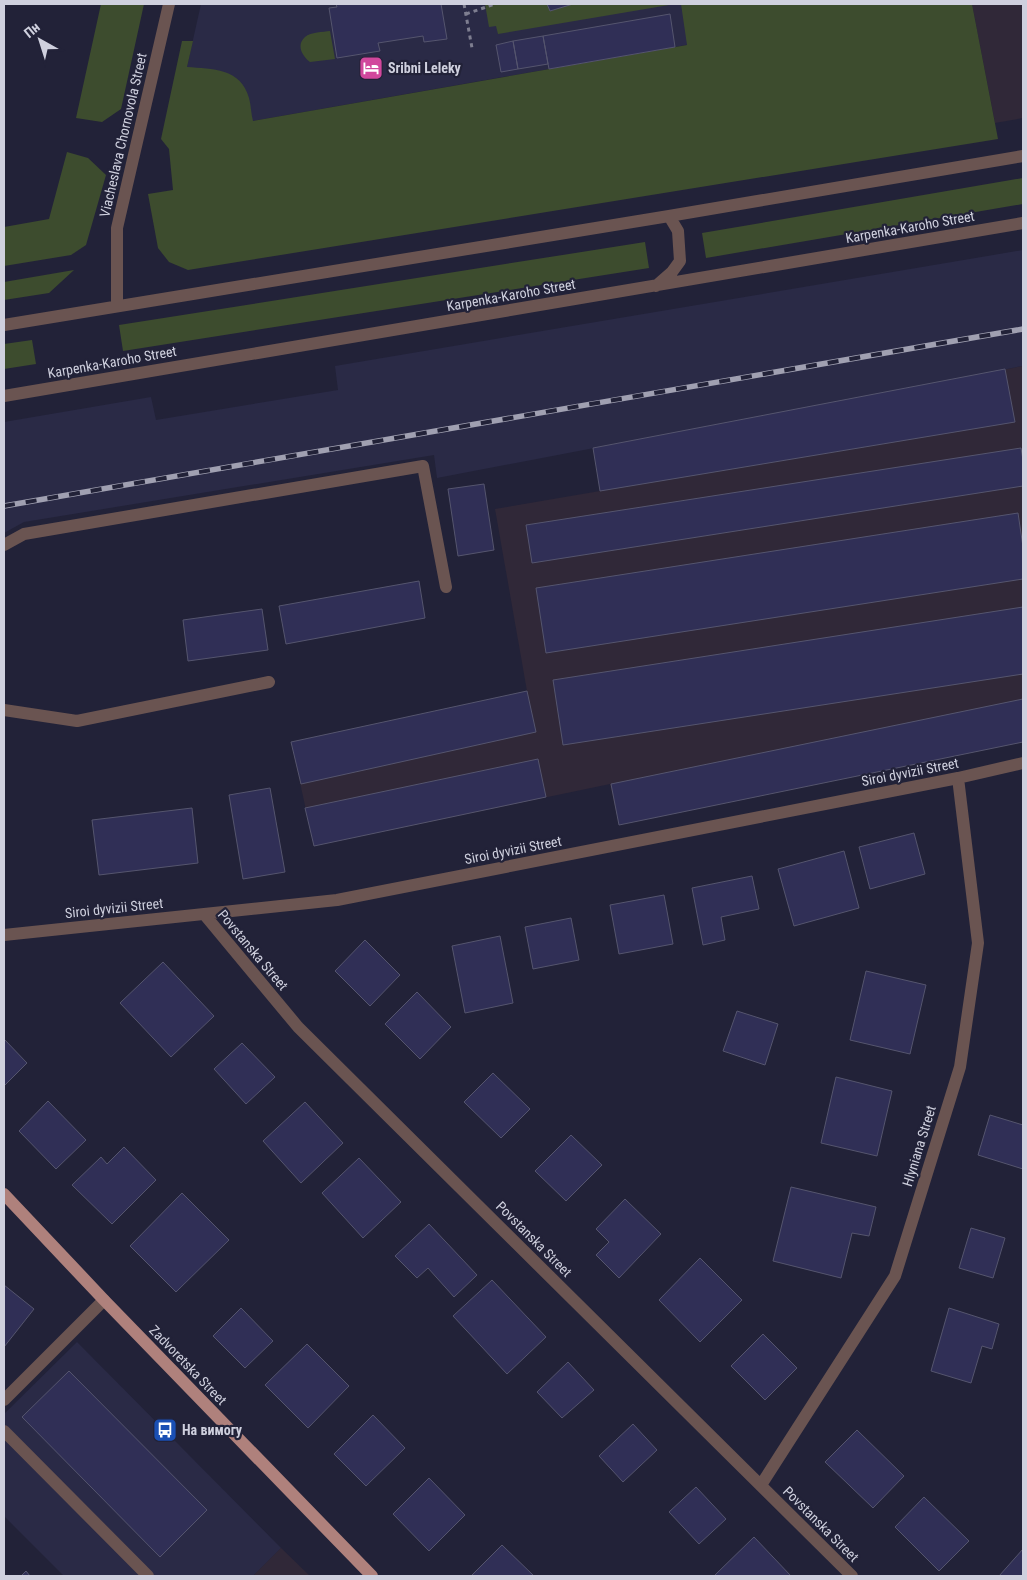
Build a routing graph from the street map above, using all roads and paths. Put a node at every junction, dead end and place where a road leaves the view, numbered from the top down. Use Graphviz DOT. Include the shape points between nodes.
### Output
graph roads {
  1 [pos="170,4"];
  2 [pos="464,4"];
  3 [pos="495,4"];
  4 [pos="466,14"];
  5 [pos="472,48"];
  6 [pos="1023,156"];
  7 [pos="669,216"];
  8 [pos="1023,222"];
  9 [pos="656,286"];
  10 [pos="117,305"];
  11 [pos="4,325"];
  12 [pos="4,396"];
  13 [pos="4,545"];
  14 [pos="446,587"];
  15 [pos="269,682"];
  16 [pos="4,710"];
  17 [pos="1023,763"];
  18 [pos="958,778"];
  19 [pos="204,914"];
  20 [pos="4,934"];
  21 [pos="4,1194"];
  22 [pos="104,1300"];
  23 [pos="4,1400"];
  24 [pos="4,1431"];
  25 [pos="762,1486"];
  26 [pos="148,1576"];
  27 [pos="372,1576"];
  28 [pos="852,1576"];
  1 -- 10 [label="street, Viacheslava Chornovola Street" via="117,228"];
  2 -- 4 [label="path"];
  3 -- 4 [label="path"];
  4 -- 5 [label="path"];
  6 -- 7 [label="street"];
  7 -- 9 [label="street" via="678,231 680,261"];
  7 -- 10 [label="street"];
  8 -- 9 [label="street, Karpenka-Karoho Street"];
  9 -- 12 [label="street, Karpenka-Karoho Street"];
  10 -- 11 [label="street"];
  13 -- 14 [label="street" via="24,534 423,466"];
  15 -- 16 [label="street" via="77,721"];
  17 -- 18 [label="street, Siroi dyvizii Street"];
  18 -- 19 [label="street, Siroi dyvizii Street" via="337,900"];
  18 -- 25 [label="street, Hlyniana Street" via="978,943 960,1067 895,1276"];
  19 -- 20 [label="street, Siroi dyvizii Street"];
  19 -- 25 [label="street, Povstanska Street" via="298,1027"];
  21 -- 22 [label="main road, Zadvoretska Street"];
  22 -- 23 [label="street"];
  22 -- 27 [label="main road, Zadvoretska Street"];
  24 -- 26 [label="street"];
  25 -- 28 [label="street, Povstanska Street"];
}
